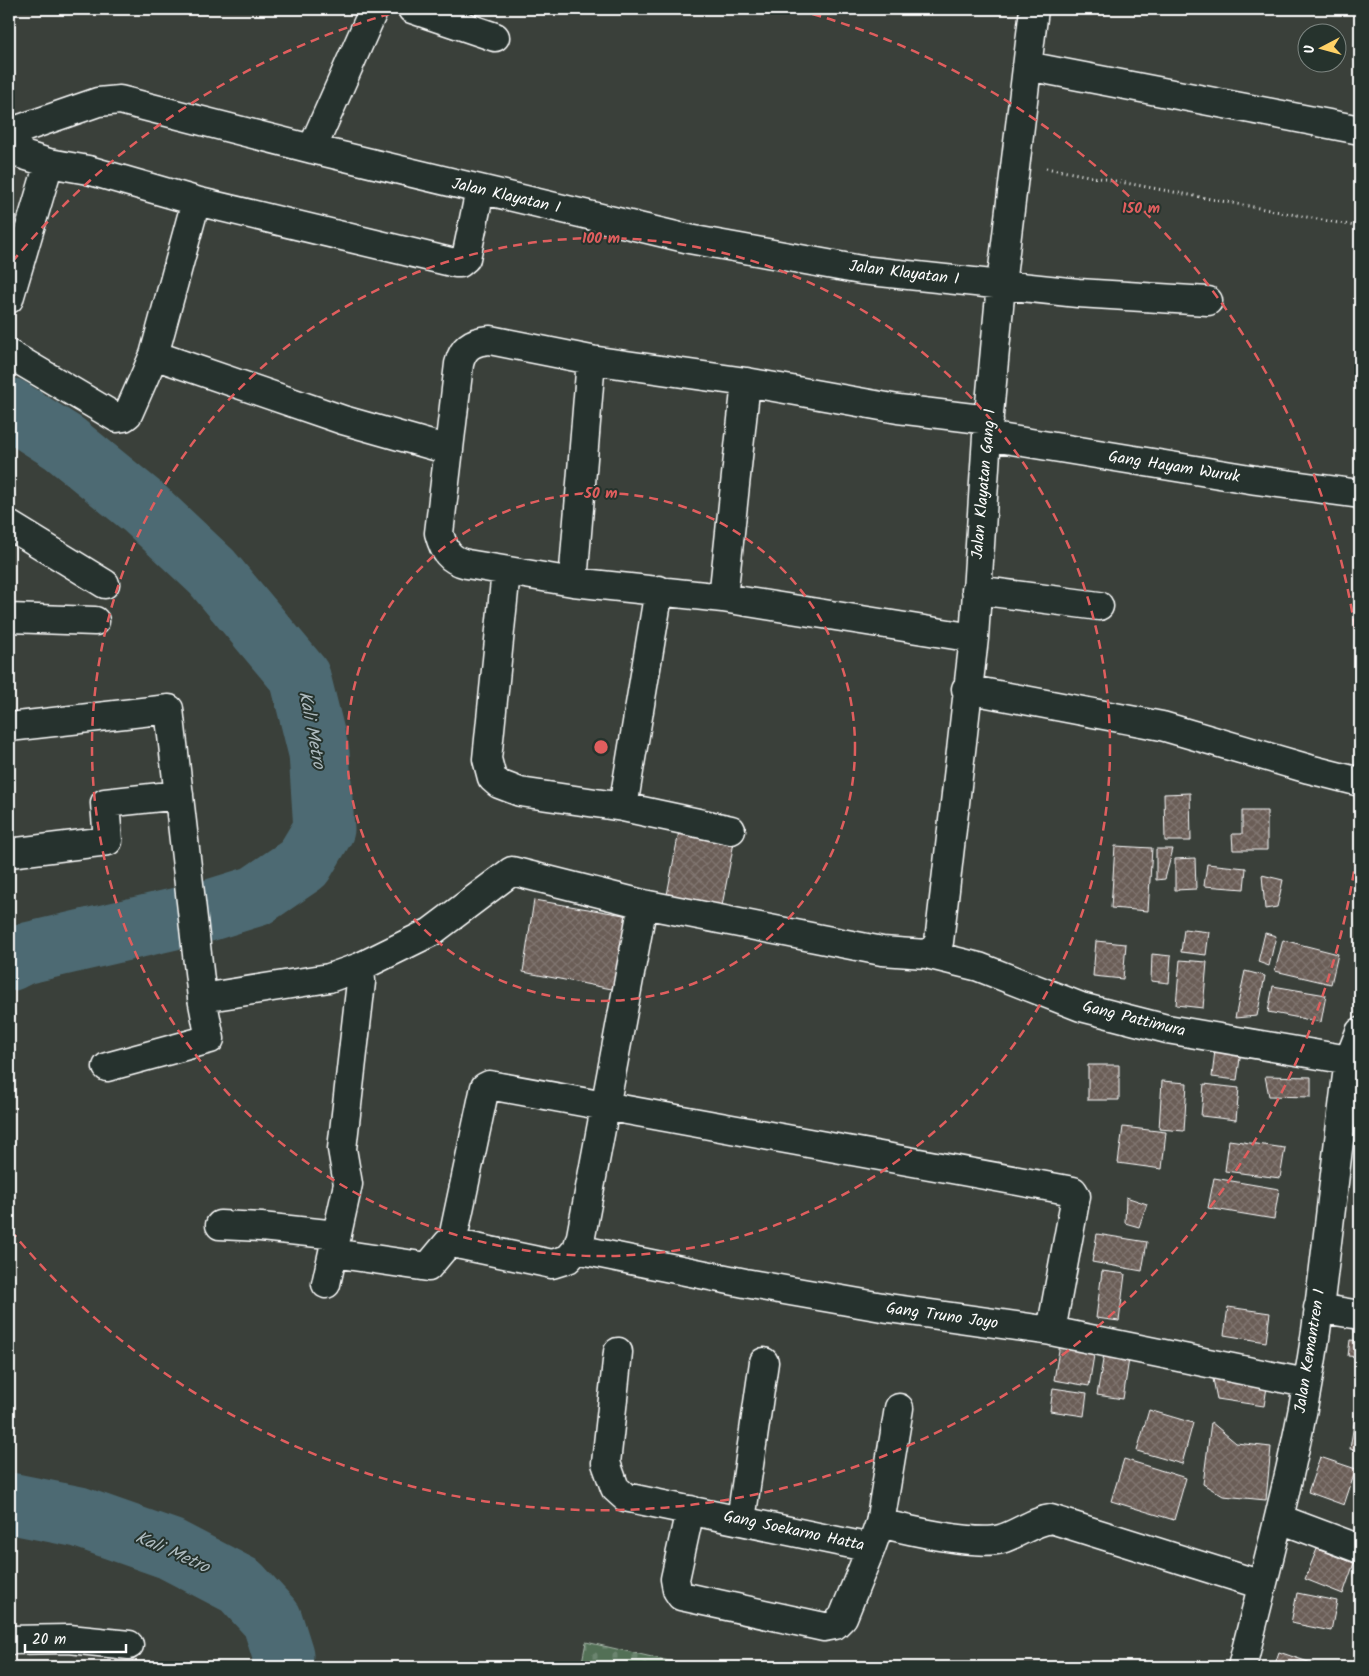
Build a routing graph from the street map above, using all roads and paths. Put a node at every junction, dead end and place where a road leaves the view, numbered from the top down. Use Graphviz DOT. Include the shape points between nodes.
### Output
graph roads {
  1 [pos="374,9"];
  2 [pos="412,9"];
  3 [pos="1034,9"];
  4 [pos="495,37"];
  5 [pos="1027,66"];
  6 [pos="1360,130"];
  7 [pos="312,149"];
  8 [pos="49,162"];
  9 [pos="1015,163"];
  10 [pos="480,190"];
  11 [pos="196,201"];
  12 [pos="1360,227"];
  13 [pos="1001,285"];
  14 [pos="9,299"];
  15 [pos="1208,301"];
  16 [pos="9,354"];
  17 [pos="154,355"];
  18 [pos="591,360"];
  19 [pos="746,382"];
  20 [pos="988,428"];
  21 [pos="449,450"];
  22 [pos="1360,494"];
  23 [pos="9,525"];
  24 [pos="506,571"];
  25 [pos="573,582"];
  26 [pos="105,584"];
  27 [pos="659,590"];
  28 [pos="976,590"];
  29 [pos="723,598"];
  30 [pos="1099,606"];
  31 [pos="9,618"];
  32 [pos="95,621"];
  33 [pos="974,638"];
  34 [pos="966,689"];
  35 [pos="9,727"];
  36 [pos="1360,782"];
  37 [pos="179,795"];
  38 [pos="623,807"];
  39 [pos="731,830"];
  40 [pos="9,853"];
  41 [pos="643,904"];
  42 [pos="926,954"];
  43 [pos="360,967"];
  44 [pos="202,998"];
  45 [pos="1360,1032"];
  46 [pos="1349,1060"];
  47 [pos="108,1067"];
  48 [pos="605,1108"];
  49 [pos="220,1225"];
  50 [pos="452,1243"];
  51 [pos="335,1244"];
  52 [pos="577,1249"];
  53 [pos="326,1284"];
  54 [pos="1318,1308"];
  55 [pos="1360,1315"];
  56 [pos="1051,1332"];
  57 [pos="618,1352"];
  58 [pos="764,1362"];
  59 [pos="1306,1383"];
  60 [pos="899,1408"];
  61 [pos="690,1510"];
  62 [pos="1280,1519"];
  63 [pos="741,1520"];
  64 [pos="880,1523"];
  65 [pos="871,1548"];
  66 [pos="1360,1548"];
  67 [pos="1262,1585"];
  68 [pos="9,1640"];
  69 [pos="129,1645"];
  70 [pos="1242,1667"];
  1 -- 7 [label="street"];
  2 -- 4 [label="street"];
  3 -- 5 [label="street, Jalan Klayatan Gang 1"];
  5 -- 6 [label="street"];
  5 -- 9 [label="street, Jalan Klayatan Gang 1"];
  7 -- 8 [label="street, Jalan Klayatan I" via="120,100 98,102 20,129 15,140 20,154"];
  7 -- 10 [label="street, Jalan Klayatan I"];
  8 -- 11 [label="street"];
  8 -- 14 [label="street"];
  9 -- 12 [label="path"];
  9 -- 13 [label="street, Jalan Klayatan Gang 1"];
  10 -- 11 [label="street" via="466,258 455,263"];
  10 -- 13 [label="street, Jalan Klayatan I" via="699,241 861,270"];
  11 -- 17 [label="street"];
  13 -- 15 [label="street, Jalan Klayatan I"];
  13 -- 20 [label="street, Jalan Klayatan Gang 1"];
  16 -- 17 [label="street" via="117,418 128,414"];
  17 -- 21 [label="street" via="343,420"];
  18 -- 19 [label="street, Gang Hayam Wuruk"];
  18 -- 21 [label="street, Gang Hayam Wuruk" via="490,340 468,346 461,354 459,364"];
  18 -- 25 [label="street"];
  19 -- 20 [label="street, Gang Hayam Wuruk"];
  19 -- 29 [label="street"];
  20 -- 22 [label="street, Gang Hayam Wuruk" via="1256,480"];
  20 -- 28 [label="street, Jalan Klayatan Gang 1"];
  21 -- 24 [label="street, Gang Hayam Wuruk" via="439,533 446,553 454,561"];
  23 -- 26 [label="street"];
  24 -- 25 [label="street, Gang Hayam Wuruk"];
  24 -- 38 [label="street" via="487,759 492,778 520,792"];
  25 -- 27 [label="street, Gang Hayam Wuruk"];
  27 -- 29 [label="street, Gang Hayam Wuruk"];
  27 -- 38 [label="street"];
  28 -- 30 [label="street"];
  28 -- 33 [label="street, Jalan Klayatan Gang 1"];
  29 -- 33 [label="street, Gang Hayam Wuruk"];
  31 -- 32 [label="street"];
  33 -- 34 [label="street, Jalan Klayatan Gang 1"];
  34 -- 36 [label="street" via="1162,726"];
  34 -- 42 [label="street, Jalan Klayatan Gang 1" via="939,942"];
  35 -- 37 [label="street" via="169,710"];
  37 -- 40 [label="street" via="105,803 108,840"];
  37 -- 44 [label="street"];
  38 -- 39 [label="street"];
  41 -- 42 [label="street, Gang Pattimura" via="882,951"];
  41 -- 43 [label="street, Gang Pattimura" via="512,871 431,932"];
  41 -- 48 [label="street"];
  42 -- 46 [label="street, Gang Pattimura" via="979,967 1081,1007 1167,1029"];
  43 -- 44 [label="street" via="329,978"];
  43 -- 51 [label="street" via="342,1149 348,1184"];
  44 -- 47 [label="street" via="210,1039"];
  45 -- 46 [label="street, Jalan Kemantren 1"];
  46 -- 54 [label="street, Jalan Kemantren 1"];
  48 -- 50 [label="street" via="489,1085 485,1088"];
  48 -- 52 [label="street"];
  48 -- 56 [label="street" via="1074,1191 1076,1196"];
  49 -- 51 [label="street" via="261,1227"];
  50 -- 51 [label="street" via="448,1243 428,1267"];
  50 -- 52 [label="street" via="552,1264 568,1259"];
  51 -- 53 [label="street"];
  52 -- 56 [label="street, Gang Truno Joyo" via="745,1283"];
  54 -- 55 [label="street"];
  54 -- 59 [label="street, Jalan Kemantren 1"];
  56 -- 59 [label="street, Gang Truno Joyo"];
  57 -- 61 [label="street, Gang Soekarno Hatta" via="606,1463 615,1488 625,1497"];
  58 -- 63 [label="street"];
  59 -- 62 [label="street, Jalan Kemantren 1"];
  60 -- 64 [label="street"];
  61 -- 63 [label="street, Gang Soekarno Hatta"];
  61 -- 65 [label="street" via="674,1579 682,1596 824,1627 835,1626 843,1617"];
  62 -- 66 [label="street"];
  62 -- 67 [label="street, Jalan Kemantren 1"];
  63 -- 65 [label="street, Gang Soekarno Hatta"];
  64 -- 65 [label="street, Gang Soekarno Hatta"];
  64 -- 67 [label="street, Gang Soekarno Hatta" via="978,1540 1000,1539 1051,1519"];
  67 -- 70 [label="street, Jalan Kemantren 1"];
  68 -- 69 [label="street" via="69,1639"];
}
